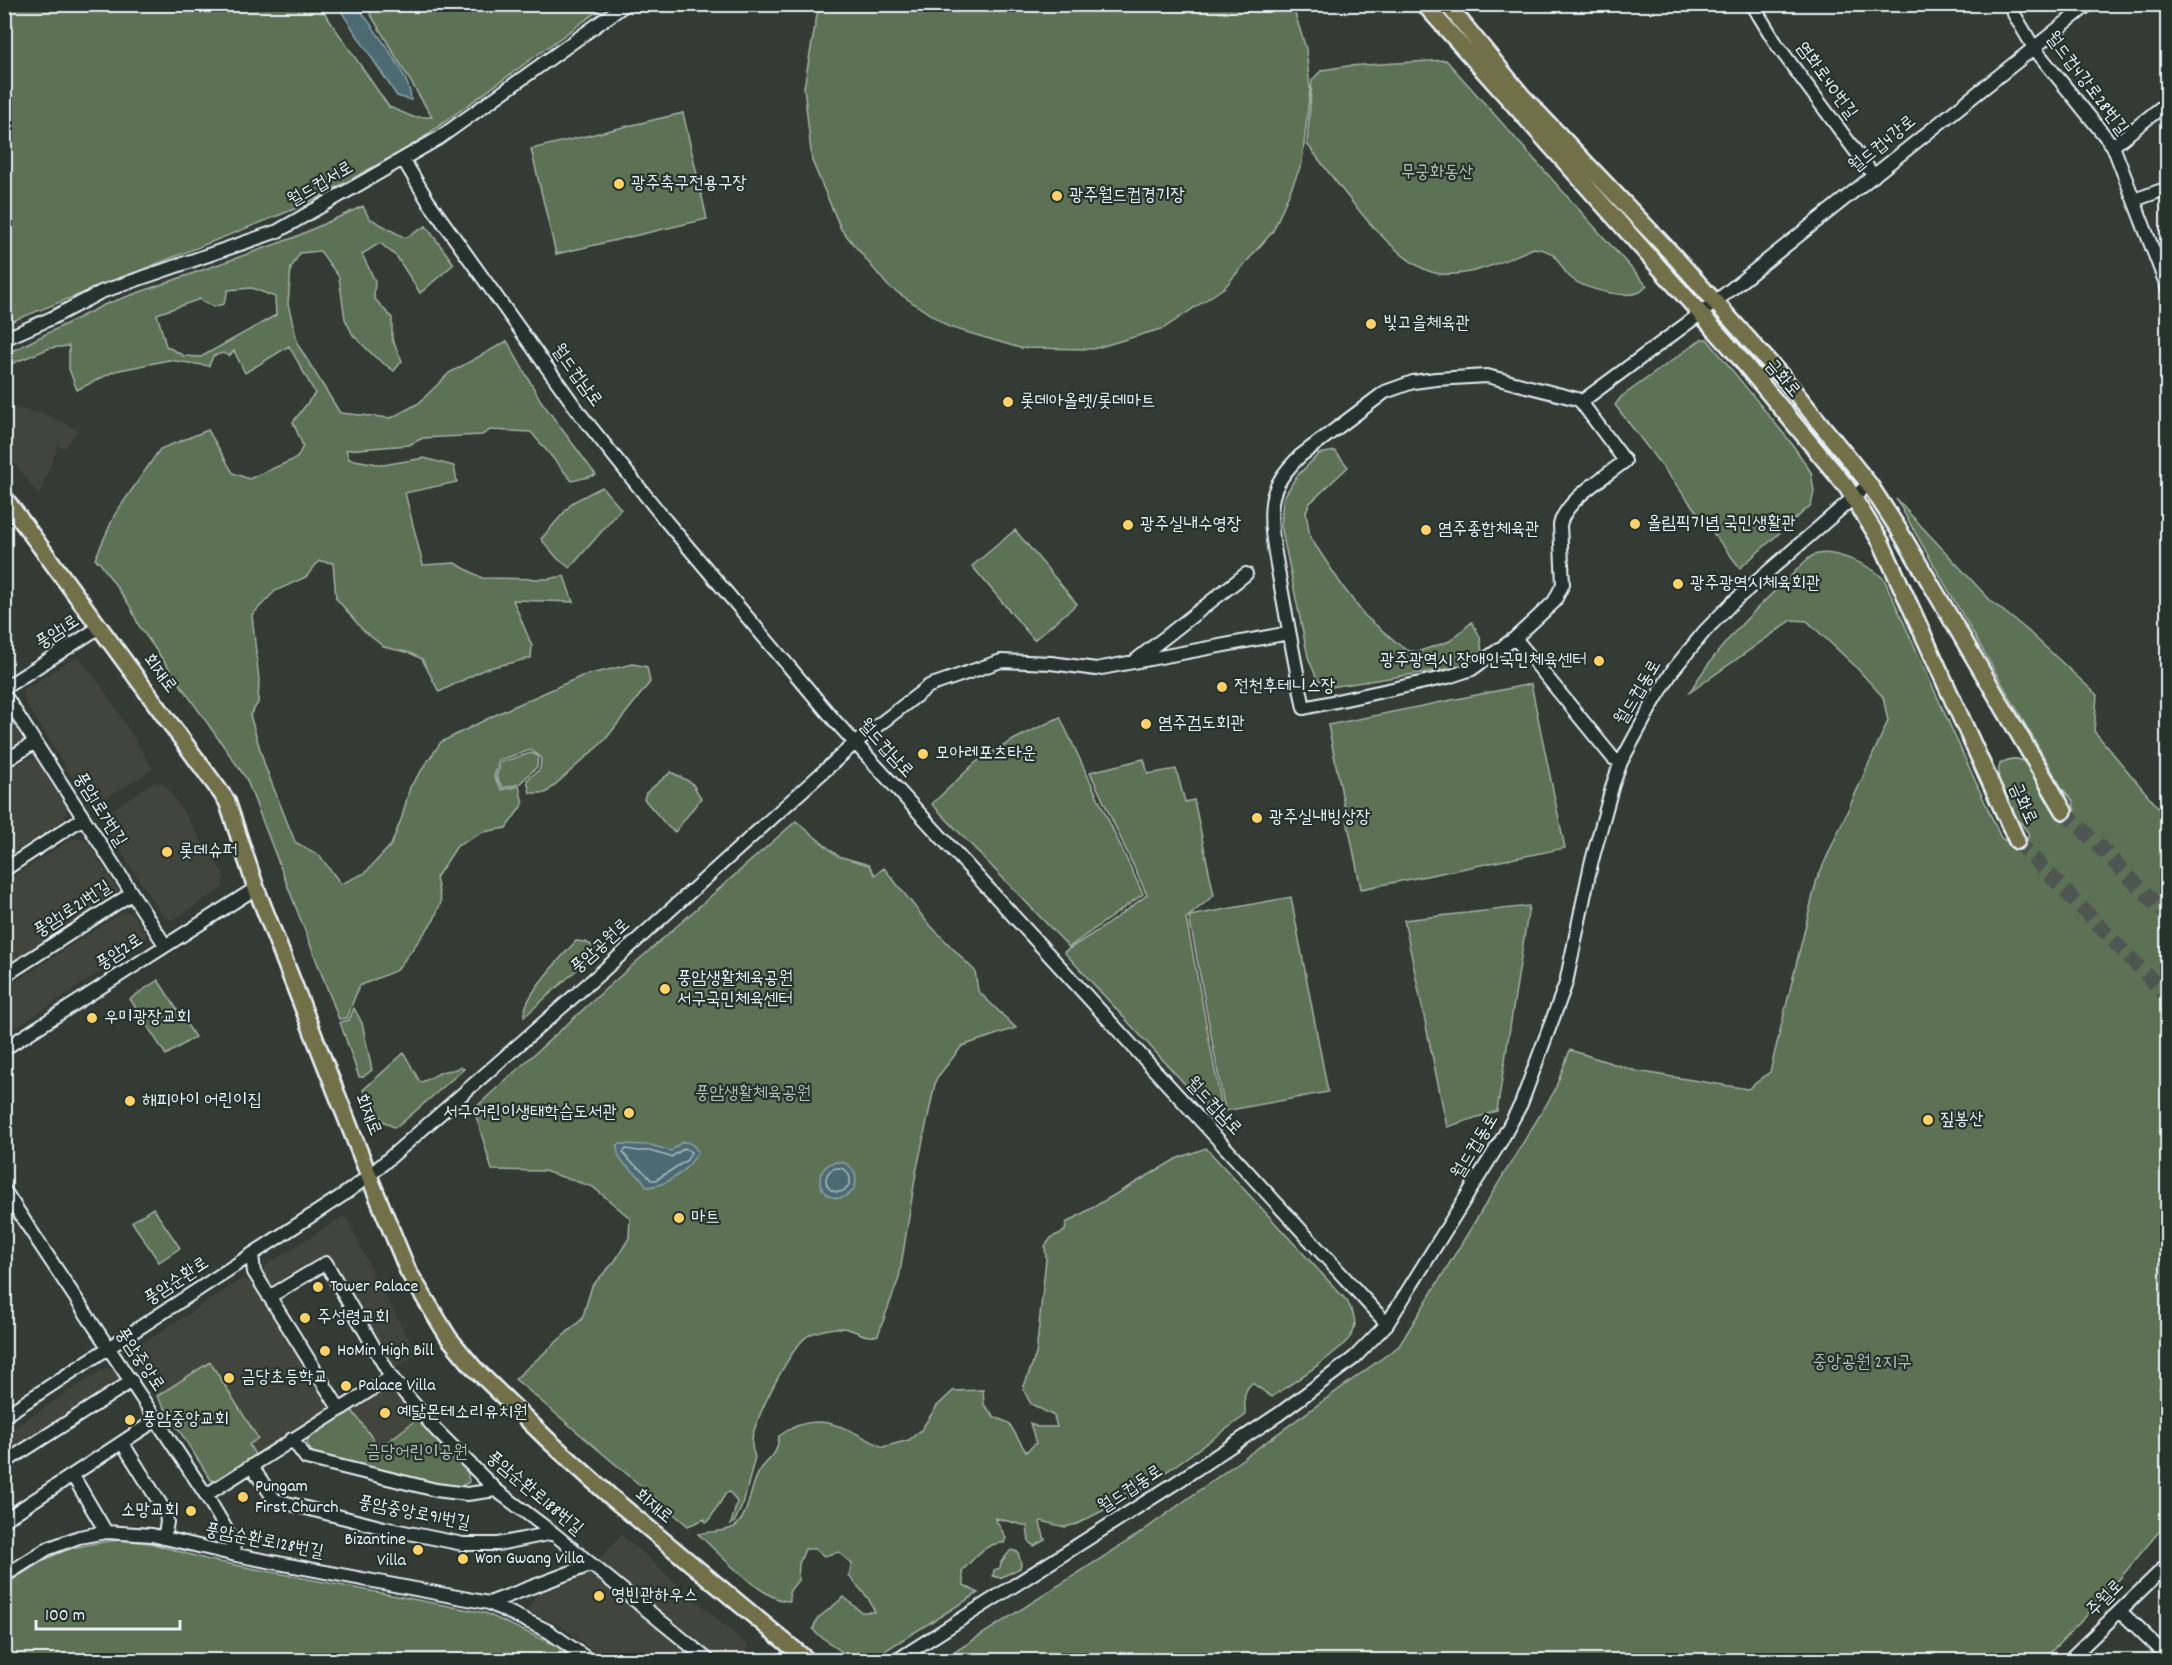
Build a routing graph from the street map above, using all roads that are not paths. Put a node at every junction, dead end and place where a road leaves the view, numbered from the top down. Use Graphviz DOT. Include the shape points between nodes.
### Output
graph roads {
  1 [pos="626,4"];
  2 [pos="1424,4"];
  3 [pos="1447,4"];
  4 [pos="1752,4"];
  5 [pos="2012,4"];
  6 [pos="2089,4"];
  7 [pos="2034,48"];
  8 [pos="2168,102"];
  9 [pos="2113,146"];
  10 [pos="403,159"];
  11 [pos="1874,176"];
  12 [pos="2168,188"];
  13 [pos="2134,200"];
  14 [pos="2168,289"];
  15 [pos="1714,303"];
  16 [pos="1700,314"];
  17 [pos="4,339"];
  18 [pos="1581,402"];
  19 [pos="1869,484"];
  20 [pos="1854,496"];
  21 [pos="4,497"];
  22 [pos="1246,574"];
  23 [pos="100,627"];
  24 [pos="1289,633"];
  25 [pos="1515,638"];
  26 [pos="1135,661"];
  27 [pos="4,688"];
  28 [pos="4,694"];
  29 [pos="35,742"];
  30 [pos="855,742"];
  31 [pos="4,762"];
  32 [pos="1621,762"];
  33 [pos="2064,811"];
  34 [pos="83,818"];
  35 [pos="2017,841"];
  36 [pos="4,870"];
  37 [pos="256,888"];
  38 [pos="131,894"];
  39 [pos="165,945"];
  40 [pos="4,976"];
  41 [pos="4,1049"];
  42 [pos="369,1176"];
  43 [pos="4,1190"];
  44 [pos="252,1255"];
  45 [pos="269,1297"];
  46 [pos="1387,1324"];
  47 [pos="109,1348"];
  48 [pos="391,1377"];
  49 [pos="132,1381"];
  50 [pos="340,1410"];
  51 [pos="4,1416"];
  52 [pos="156,1420"];
  53 [pos="292,1439"];
  54 [pos="123,1443"];
  55 [pos="4,1463"];
  56 [pos="251,1466"];
  57 [pos="73,1476"];
  58 [pos="496,1490"];
  59 [pos="206,1496"];
  60 [pos="4,1520"];
  61 [pos="106,1532"];
  62 [pos="553,1533"];
  63 [pos="164,1538"];
  64 [pos="236,1555"];
  65 [pos="2168,1564"];
  66 [pos="590,1565"];
  67 [pos="4,1576"];
  68 [pos="489,1603"];
  69 [pos="2120,1611"];
  70 [pos="2168,1657"];
  71 [pos="589,1660"];
  72 [pos="708,1660"];
  73 [pos="807,1660"];
  74 [pos="897,1660"];
  75 [pos="2069,1660"];
  1 -- 10 [label="street, 월드컵서로" via="439,138"];
  2 -- 16 [label="main road, 금화로"];
  3 -- 15 [label="main road, 금화로" via="1523,96"];
  4 -- 11 [label="street, 염화로40번길" via="1777,45"];
  5 -- 7 [label="street, 월드컵4강로28번길"];
  6 -- 7 [label="street, 월드컵4강로"];
  7 -- 9 [label="street, 월드컵4강로28번길"];
  7 -- 11 [label="street, 월드컵4강로"];
  8 -- 9 [label="street"];
  9 -- 13 [label="street, 월드컵4강로28번길"];
  10 -- 17 [label="street, 월드컵서로" via="278,231 101,292"];
  10 -- 30 [label="street, 월드컵남로" via="428,201 581,415"];
  11 -- 15 [label="street, 월드컵4강로"];
  12 -- 13 [label="street"];
  13 -- 14 [label="street, 월드컵4강로28번길"];
  15 -- 16 [label="street, 월드컵4강로"];
  15 -- 19 [label="main road, 금화로" via="1785,380"];
  16 -- 18 [label="street, 월드컵4강로"];
  16 -- 20 [label="main road, 금화로"];
  18 -- 24 [label="street" via="1487,376 1436,379 1385,392 1329,433 1291,465 1275,489 1272,502 1272,531"];
  18 -- 25 [label="street" via="1625,461 1574,501 1562,516 1562,588 1554,602"];
  19 -- 20 [label="street, 월드컵동로"];
  19 -- 33 [label="main road, 금화로"];
  20 -- 32 [label="street, 월드컵동로" via="1704,632 1673,670"];
  20 -- 35 [label="main road, 금화로" via="1881,542"];
  21 -- 23 [label="main road, 회재로"];
  22 -- 26 [label="street"];
  23 -- 27 [label="street, 풍암1로"];
  23 -- 37 [label="main road, 회재로" via="227,801"];
  24 -- 25 [label="street" via="1304,708 1462,673"];
  24 -- 26 [label="street, 풍암공원로"];
  25 -- 32 [label="street" via="1613,758"];
  26 -- 30 [label="street, 풍암공원로" via="1096,669 1001,661 929,686"];
  28 -- 29 [label="street, 풍암1로7번길"];
  29 -- 31 [label="street"];
  29 -- 34 [label="street, 풍암1로7번길"];
  30 -- 42 [label="street, 풍암공원로"];
  30 -- 46 [label="street, 월드컵남로"];
  32 -- 46 [label="street, 월드컵동로" via="1591,864 1566,983 1521,1104"];
  34 -- 36 [label="street"];
  34 -- 38 [label="street, 풍암1로7번길"];
  37 -- 39 [label="street, 풍암2로"];
  37 -- 42 [label="main road, 회재로"];
  38 -- 39 [label="street, 풍암1로7번길"];
  38 -- 40 [label="street, 풍암1로21번길"];
  39 -- 41 [label="street, 풍암2로"];
  42 -- 44 [label="street, 풍암순환로"];
  42 -- 73 [label="main road, 회재로" via="408,1271 444,1330 474,1368 611,1497"];
  43 -- 47 [label="street, 풍암중앙로"];
  44 -- 45 [label="street" via="254,1272"];
  44 -- 47 [label="street, 풍암순환로"];
  45 -- 48 [label="street, 풍암순환로188번길" via="326,1263"];
  45 -- 50 [label="street"];
  46 -- 74 [label="street, 월드컵동로" via="1354,1358 1279,1414"];
  47 -- 49 [label="street, 풍암중앙로"];
  47 -- 51 [label="street, 풍암순환로"];
  48 -- 50 [label="street"];
  48 -- 58 [label="street, 풍암순환로188번길"];
  49 -- 52 [label="street, 풍암중앙로"];
  49 -- 55 [label="street"];
  50 -- 53 [label="street"];
  52 -- 54 [label="street"];
  52 -- 59 [label="street, 풍암중앙로"];
  53 -- 56 [label="street"];
  53 -- 58 [label="street, 풍암중앙로91번길" via="306,1458 337,1466 436,1490 467,1494"];
  54 -- 57 [label="street"];
  54 -- 63 [label="street" via="166,1513"];
  56 -- 59 [label="street"];
  56 -- 62 [label="street, 풍암중앙로91번길" via="275,1500 384,1528 463,1544 498,1544"];
  57 -- 60 [label="street"];
  57 -- 61 [label="street"];
  58 -- 62 [label="street, 풍암순환로188번길"];
  59 -- 64 [label="street, 풍암중앙로"];
  61 -- 63 [label="street, 풍암순환로128번길"];
  61 -- 67 [label="street, 풍암순환로128번길" via="62,1543"];
  62 -- 66 [label="street, 풍암순환로188번길"];
  63 -- 64 [label="street, 풍암순환로128번길"];
  64 -- 68 [label="street, 풍암순환로128번길"];
  65 -- 69 [label="street, 주월로"];
  66 -- 68 [label="street"];
  66 -- 72 [label="street, 풍암순환로188번길"];
  68 -- 71 [label="street, 풍암순환로128번길" via="548,1631"];
  69 -- 70 [label="street"];
  69 -- 75 [label="street, 주월로"];
}
